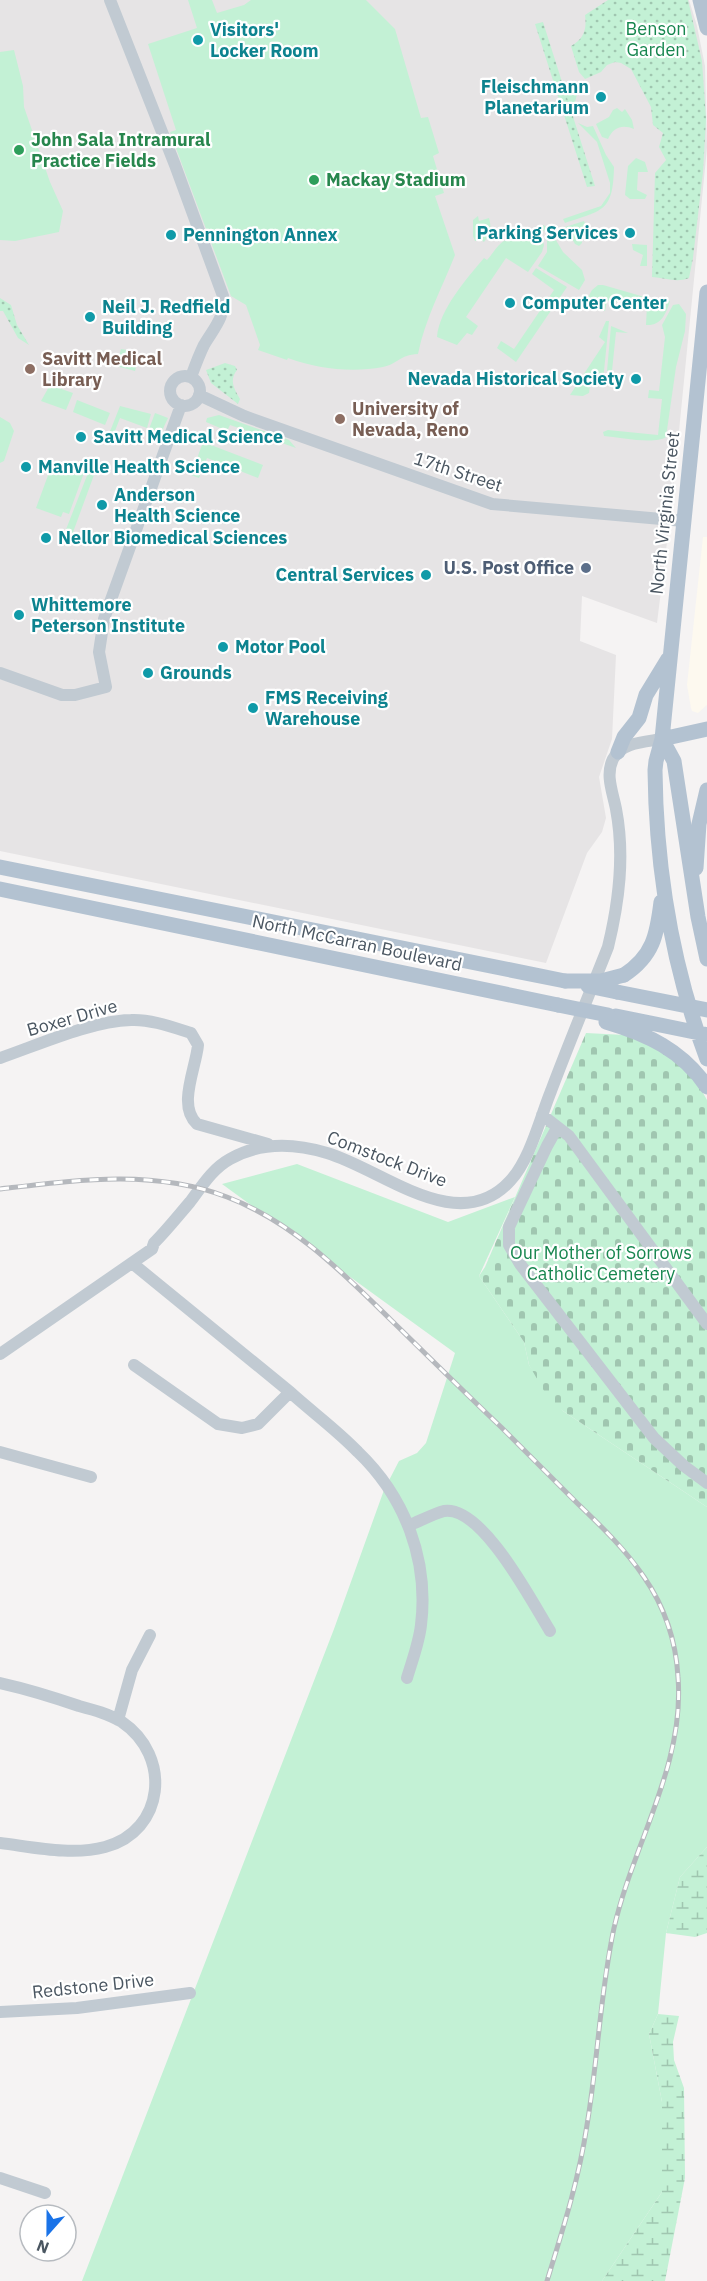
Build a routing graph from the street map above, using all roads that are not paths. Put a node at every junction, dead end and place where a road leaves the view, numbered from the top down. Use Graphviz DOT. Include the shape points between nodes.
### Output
graph roads {
  1 [pos="110,0"];
  2 [pos="700,0"];
  3 [pos="707,28"];
  4 [pos="707,291"];
  5 [pos="191,377"];
  6 [pos="199,395"];
  7 [pos="181,405"];
  8 [pos="684,521"];
  9 [pos="670,657"];
  10 [pos="0,673"];
  11 [pos="707,729"];
  12 [pos="662,739"];
  13 [pos="618,752"];
  14 [pos="707,790"];
  15 [pos="0,867"];
  16 [pos="663,887"];
  17 [pos="0,889"];
  18 [pos="694,889"];
  19 [pos="707,959"];
  20 [pos="565,981"];
  21 [pos="689,1006"];
  22 [pos="707,1010"];
  23 [pos="607,1018"];
  24 [pos="703,1033"];
  25 [pos="0,1058"];
  26 [pos="707,1059"];
  27 [pos="707,1087"];
  28 [pos="542,1115"];
  29 [pos="557,1128"];
  30 [pos="275,1146"];
  31 [pos="132,1263"];
  32 [pos="707,1324"];
  33 [pos="0,1352"];
  34 [pos="134,1365"];
  35 [pos="290,1392"];
  36 [pos="0,1452"];
  37 [pos="91,1477"];
  38 [pos="707,1483"];
  39 [pos="410,1525"];
  40 [pos="550,1631"];
  41 [pos="150,1635"];
  42 [pos="407,1678"];
  43 [pos="0,1683"];
  44 [pos="118,1720"];
  45 [pos="0,1843"];
  46 [pos="190,1994"];
  47 [pos="0,2012"];
  48 [pos="0,2178"];
  49 [pos="45,2193"];
  1 -- 5 [label="street" via="223,296 221,318"];
  2 -- 3 [label="main road"];
  4 -- 8 [label="main road, North Virginia Street"];
  5 -- 6 [label="street" via="199,386"];
  5 -- 7 [label="street" via="180,376 170,387 171,397"];
  6 -- 7 [label="street" via="194,403"];
  6 -- 8 [label="street, 17th Street" via="244,416 492,504"];
  7 -- 10 [label="street" via="101,630 99,652 106,687 75,696 62,695"];
  8 -- 9 [label="main road, North Virginia Street"];
  9 -- 12 [label="main road, North Virginia Street"];
  9 -- 13 [label="main road"];
  11 -- 12 [label="main road"];
  12 -- 13 [label="street" via="632,744"];
  12 -- 16 [label="main road, North Virginia Street" via="656,760 655,798"];
  12 -- 18 [label="main road" via="674,761"];
  13 -- 28 [label="street, Comstock Drive" via="609,770 620,843 621,875 615,920"];
  14 -- 18 [label="main road" via="699,824"];
  15 -- 20 [label="main road, North McCarran Boulevard"];
  16 -- 20 [label="main road, bridge" via="654,941 641,961 624,975 601,981"];
  16 -- 21 [label="main road, North Virginia Street"];
  17 -- 23 [label="main road, North McCarran Boulevard, bridge"];
  18 -- 19 [label="main road"];
  20 -- 21 [label="main road, North McCarran Boulevard, bridge"];
  21 -- 22 [label="main road, North McCarran Boulevard"];
  21 -- 24 [label="main road, North Virginia Street"];
  23 -- 24 [label="main road, North McCarran Boulevard"];
  23 -- 27 [label="main road" via="669,1048 691,1065"];
  24 -- 26 [label="main road, North Virginia Street"];
  25 -- 30 [label="street, Boxer Drive" via="133,1020 190,1033 198,1044 188,1104 192,1119 197,1124"];
  28 -- 29 [label="street"];
  28 -- 30 [label="street, Comstock Drive" via="517,1173 499,1191 458,1204 410,1190 326,1153"];
  29 -- 32 [label="street" via="569,1136"];
  29 -- 38 [label="street" via="509,1227 509,1245 654,1438"];
  30 -- 31 [label="street, Comstock Drive" via="246,1152 221,1165 152,1249"];
  31 -- 33 [label="street, Comstock Drive"];
  31 -- 35 [label="street"];
  34 -- 35 [label="street" via="218,1424 242,1428 258,1424"];
  35 -- 39 [label="street" via="359,1452 387,1486"];
  36 -- 37 [label="street"];
  39 -- 40 [label="street" via="446,1511 469,1517 490,1538"];
  39 -- 42 [label="street" via="421,1570 422,1626"];
  41 -- 44 [label="street" via="132,1670"];
  43 -- 44 [label="street"];
  44 -- 45 [label="street" via="144,1743 156,1771 153,1799 138,1827 121,1841 89,1851"];
  46 -- 47 [label="street, Redstone Drive" via="77,2008"];
  48 -- 49 [label="street"];
}
